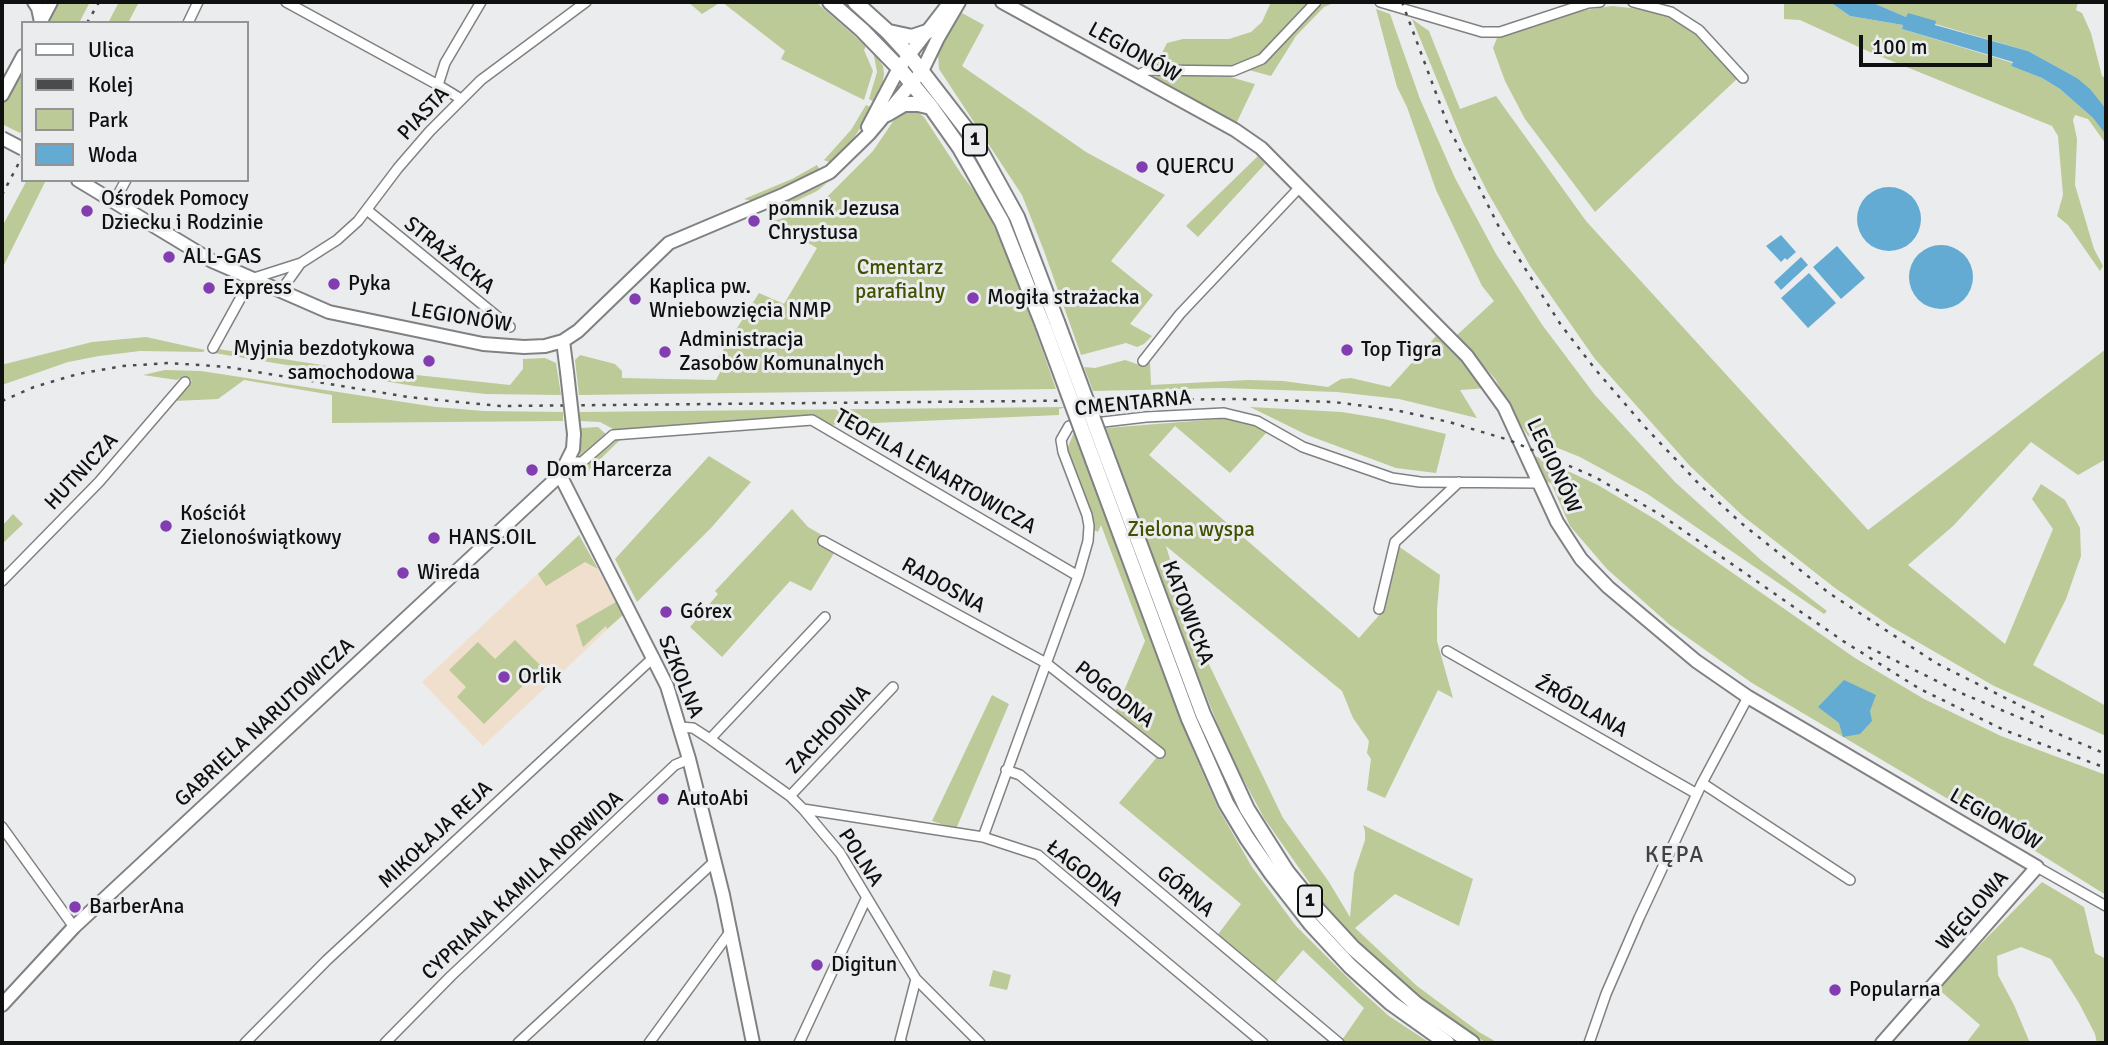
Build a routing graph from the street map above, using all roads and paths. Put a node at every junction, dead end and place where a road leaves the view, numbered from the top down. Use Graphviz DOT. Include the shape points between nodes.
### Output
graph roads {
  1 [pos="34,2"];
  2 [pos="51,2"];
  3 [pos="198,2"];
  4 [pos="286,2"];
  5 [pos="481,2"];
  6 [pos="586,2"];
  7 [pos="830,2"];
  8 [pos="855,2"];
  9 [pos="950,2"];
  10 [pos="959,2"];
  11 [pos="1316,2"];
  12 [pos="1380,2"];
  13 [pos="1600,2"];
  14 [pos="1633,2"];
  15 [pos="1006,3"];
  16 [pos="40,21"];
  17 [pos="41,21"];
  18 [pos="189,21"];
  19 [pos="887,31"];
  20 [pos="927,32"];
  21 [pos="909,55"];
  22 [pos="21,59"];
  23 [pos="899,68"];
  24 [pos="922,71"];
  25 [pos="1136,76"];
  26 [pos="1743,78"];
  27 [pos="912,83"];
  28 [pos="438,85"];
  29 [pos="2,95"];
  30 [pos="461,99"];
  31 [pos="931,107"];
  32 [pos="887,114"];
  33 [pos="2,138"];
  34 [pos="21,148"];
  35 [pos="852,151"];
  36 [pos="81,182"];
  37 [pos="125,182"];
  38 [pos="1300,187"];
  39 [pos="114,202"];
  40 [pos="367,210"];
  41 [pos="301,263"];
  42 [pos="276,272"];
  43 [pos="251,279"];
  44 [pos="267,286"];
  45 [pos="280,292"];
  46 [pos="1050,324"];
  47 [pos="510,327"];
  48 [pos="564,341"];
  49 [pos="212,348"];
  50 [pos="1143,361"];
  51 [pos="185,382"];
  52 [pos="1099,457"];
  53 [pos="568,462"];
  54 [pos="560,475"];
  55 [pos="1459,482"];
  56 [pos="1538,483"];
  57 [pos="823,541"];
  58 [pos="1078,576"];
  59 [pos="2,581"];
  60 [pos="1379,609"];
  61 [pos="825,617"];
  62 [pos="1447,651"];
  63 [pos="654,657"];
  64 [pos="1046,663"];
  65 [pos="893,687"];
  66 [pos="1748,697"];
  67 [pos="680,726"];
  68 [pos="710,739"];
  69 [pos="1160,753"];
  70 [pos="689,759"];
  71 [pos="1006,769"];
  72 [pos="1702,783"];
  73 [pos="1697,794"];
  74 [pos="790,796"];
  75 [pos="803,809"];
  76 [pos="2,827"];
  77 [pos="983,837"];
  78 [pos="715,861"];
  79 [pos="2037,867"];
  80 [pos="1850,880"];
  81 [pos="866,899"];
  82 [pos="2106,906"];
  83 [pos="74,927"];
  84 [pos="730,932"];
  85 [pos="916,979"];
  86 [pos="2,1005"];
  87 [pos="752,1042"];
  88 [pos="246,1043"];
  89 [pos="385,1043"];
  90 [pos="518,1043"];
  91 [pos="649,1043"];
  92 [pos="799,1043"];
  93 [pos="902,1043"];
  94 [pos="980,1043"];
  95 [pos="1262,1043"];
  96 [pos="1339,1043"];
  97 [pos="1447,1043"];
  98 [pos="1472,1043"];
  99 [pos="1589,1043"];
  100 [pos="1882,1043"];
  1 -- 16 [label="street"];
  2 -- 17 [label="street"];
  3 -- 18 [label="street"];
  4 -- 28 [label="street"];
  5 -- 28 [label="street" via="444,63"];
  6 -- 30 [label="street, PIASTA"];
  7 -- 23 [label="main road, KATOWICKA / 1"];
  8 -- 19 [label="main road, KATOWICKA / 1"];
  9 -- 20 [label="street"];
  10 -- 24 [label="street"];
  11 -- 25 [label="street" via="1262,60 1233,71 1148,70"];
  12 -- 13 [label="street" via="1482,32 1500,32"];
  14 -- 26 [label="street" via="1671,12 1699,30"];
  15 -- 25 [label="street, LEGIONÓW"];
  19 -- 20 [label="main road" via="912,37"];
  19 -- 21 [label="main road, KATOWICKA / 1"];
  20 -- 21 [label="street"];
  21 -- 23 [label="street"];
  21 -- 24 [label="main road, KATOWICKA / 1"];
  22 -- 29 [label="street"];
  23 -- 27 [label="main road, KATOWICKA / 1"];
  23 -- 35 [label="street"];
  24 -- 27 [label="street"];
  24 -- 46 [label="main road, KATOWICKA / 1" via="974,139 1006,194 1025,237"];
  25 -- 38 [label="street, LEGIONÓW" via="1235,130 1261,148"];
  27 -- 31 [label="main road, KATOWICKA / 1"];
  27 -- 32 [label="street"];
  28 -- 30 [label="street"];
  30 -- 40 [label="street, PIASTA"];
  31 -- 32 [label="main road" via="904,104"];
  31 -- 46 [label="main road, KATOWICKA / 1" via="997,212"];
  32 -- 35 [label="street"];
  33 -- 34 [label="street, bridge"];
  35 -- 48 [label="street" via="830,172 806,185 669,243"];
  36 -- 39 [label="street, LEGIONÓW"];
  37 -- 39 [label="street"];
  38 -- 50 [label="street" via="1180,314"];
  38 -- 56 [label="street, LEGIONÓW" via="1467,356 1504,407"];
  39 -- 43 [label="street, LEGIONÓW" via="201,255"];
  40 -- 41 [label="street, PIASTA" via="337,240"];
  40 -- 47 [label="street, STRAŻACKA"];
  41 -- 42 [label="street, PIASTA"];
  41 -- 45 [label="street, PIASTA"];
  42 -- 43 [label="street, PIASTA"];
  42 -- 44 [label="street"];
  43 -- 44 [label="street, LEGIONÓW"];
  43 -- 49 [label="street"];
  44 -- 45 [label="street, LEGIONÓW"];
  45 -- 48 [label="street, LEGIONÓW" via="339,315 483,344 524,347"];
  46 -- 52 [label="main road, KATOWICKA / 1, bridge"];
  48 -- 53 [label="street, bridge" via="574,434"];
  51 -- 59 [label="street, HUTNICZA" via="99,482"];
  52 -- 97 [label="main road, KATOWICKA / 1" via="1189,719 1226,803 1311,924 1391,1003"];
  52 -- 98 [label="main road, KATOWICKA / 1" via="1203,714 1247,809 1287,872 1353,948 1416,1004"];
  53 -- 54 [label="street"];
  53 -- 58 [label="street, TEOFILA LENARTOWICZA" via="582,462 613,435 812,420"];
  54 -- 63 [label="street, SZKOLNA"];
  54 -- 83 [label="street, GABRIELA NARUTOWICZA"];
  55 -- 56 [label="street, CMENTARNA"];
  55 -- 58 [label="street, CMENTARNA" via="1392,478 1303,447 1257,421 1224,413 1069,426 1061,440 1063,452 1089,526"];
  55 -- 60 [label="street" via="1395,542"];
  56 -- 66 [label="street, LEGIONÓW" via="1581,559 1608,587 1696,661"];
  57 -- 64 [label="street, RADOSNA"];
  58 -- 64 [label="street, CMENTARNA"];
  61 -- 68 [label="street"];
  62 -- 73 [label="street, ŹRÓDLANA"];
  63 -- 67 [label="street, SZKOLNA"];
  63 -- 88 [label="street, MIKOŁAJA REJA" via="327,960"];
  64 -- 69 [label="street, POGODNA"];
  64 -- 71 [label="street, CMENTARNA"];
  65 -- 74 [label="street, ZACHODNIA"];
  66 -- 72 [label="street"];
  66 -- 79 [label="street, LEGIONÓW"];
  67 -- 68 [label="street, POLNA"];
  67 -- 70 [label="street, SZKOLNA"];
  68 -- 74 [label="street, POLNA"];
  70 -- 78 [label="street, SZKOLNA"];
  70 -- 89 [label="street, CYPRIANA KAMILA NORWIDA" via="675,765"];
  71 -- 77 [label="street, CMENTARNA"];
  71 -- 96 [label="street, GÓRNA" via="1020,775"];
  72 -- 73 [label="street"];
  72 -- 80 [label="street"];
  73 -- 99 [label="street" via="1606,994"];
  74 -- 75 [label="street, POLNA"];
  75 -- 77 [label="street, ŁAGODNA"];
  75 -- 81 [label="street, POLNA" via="840,853"];
  76 -- 83 [label="street"];
  77 -- 95 [label="street, ŁAGODNA" via="1038,855"];
  78 -- 84 [label="street, SZKOLNA"];
  78 -- 90 [label="street"];
  79 -- 82 [label="street, LEGIONÓW"];
  79 -- 100 [label="street, WĘGLOWA"];
  81 -- 85 [label="street, POLNA"];
  81 -- 92 [label="street"];
  83 -- 86 [label="street, GABRIELA NARUTOWICZA"];
  84 -- 87 [label="street, SZKOLNA"];
  84 -- 91 [label="street"];
  85 -- 93 [label="street"];
  85 -- 94 [label="street, POLNA"];
}
